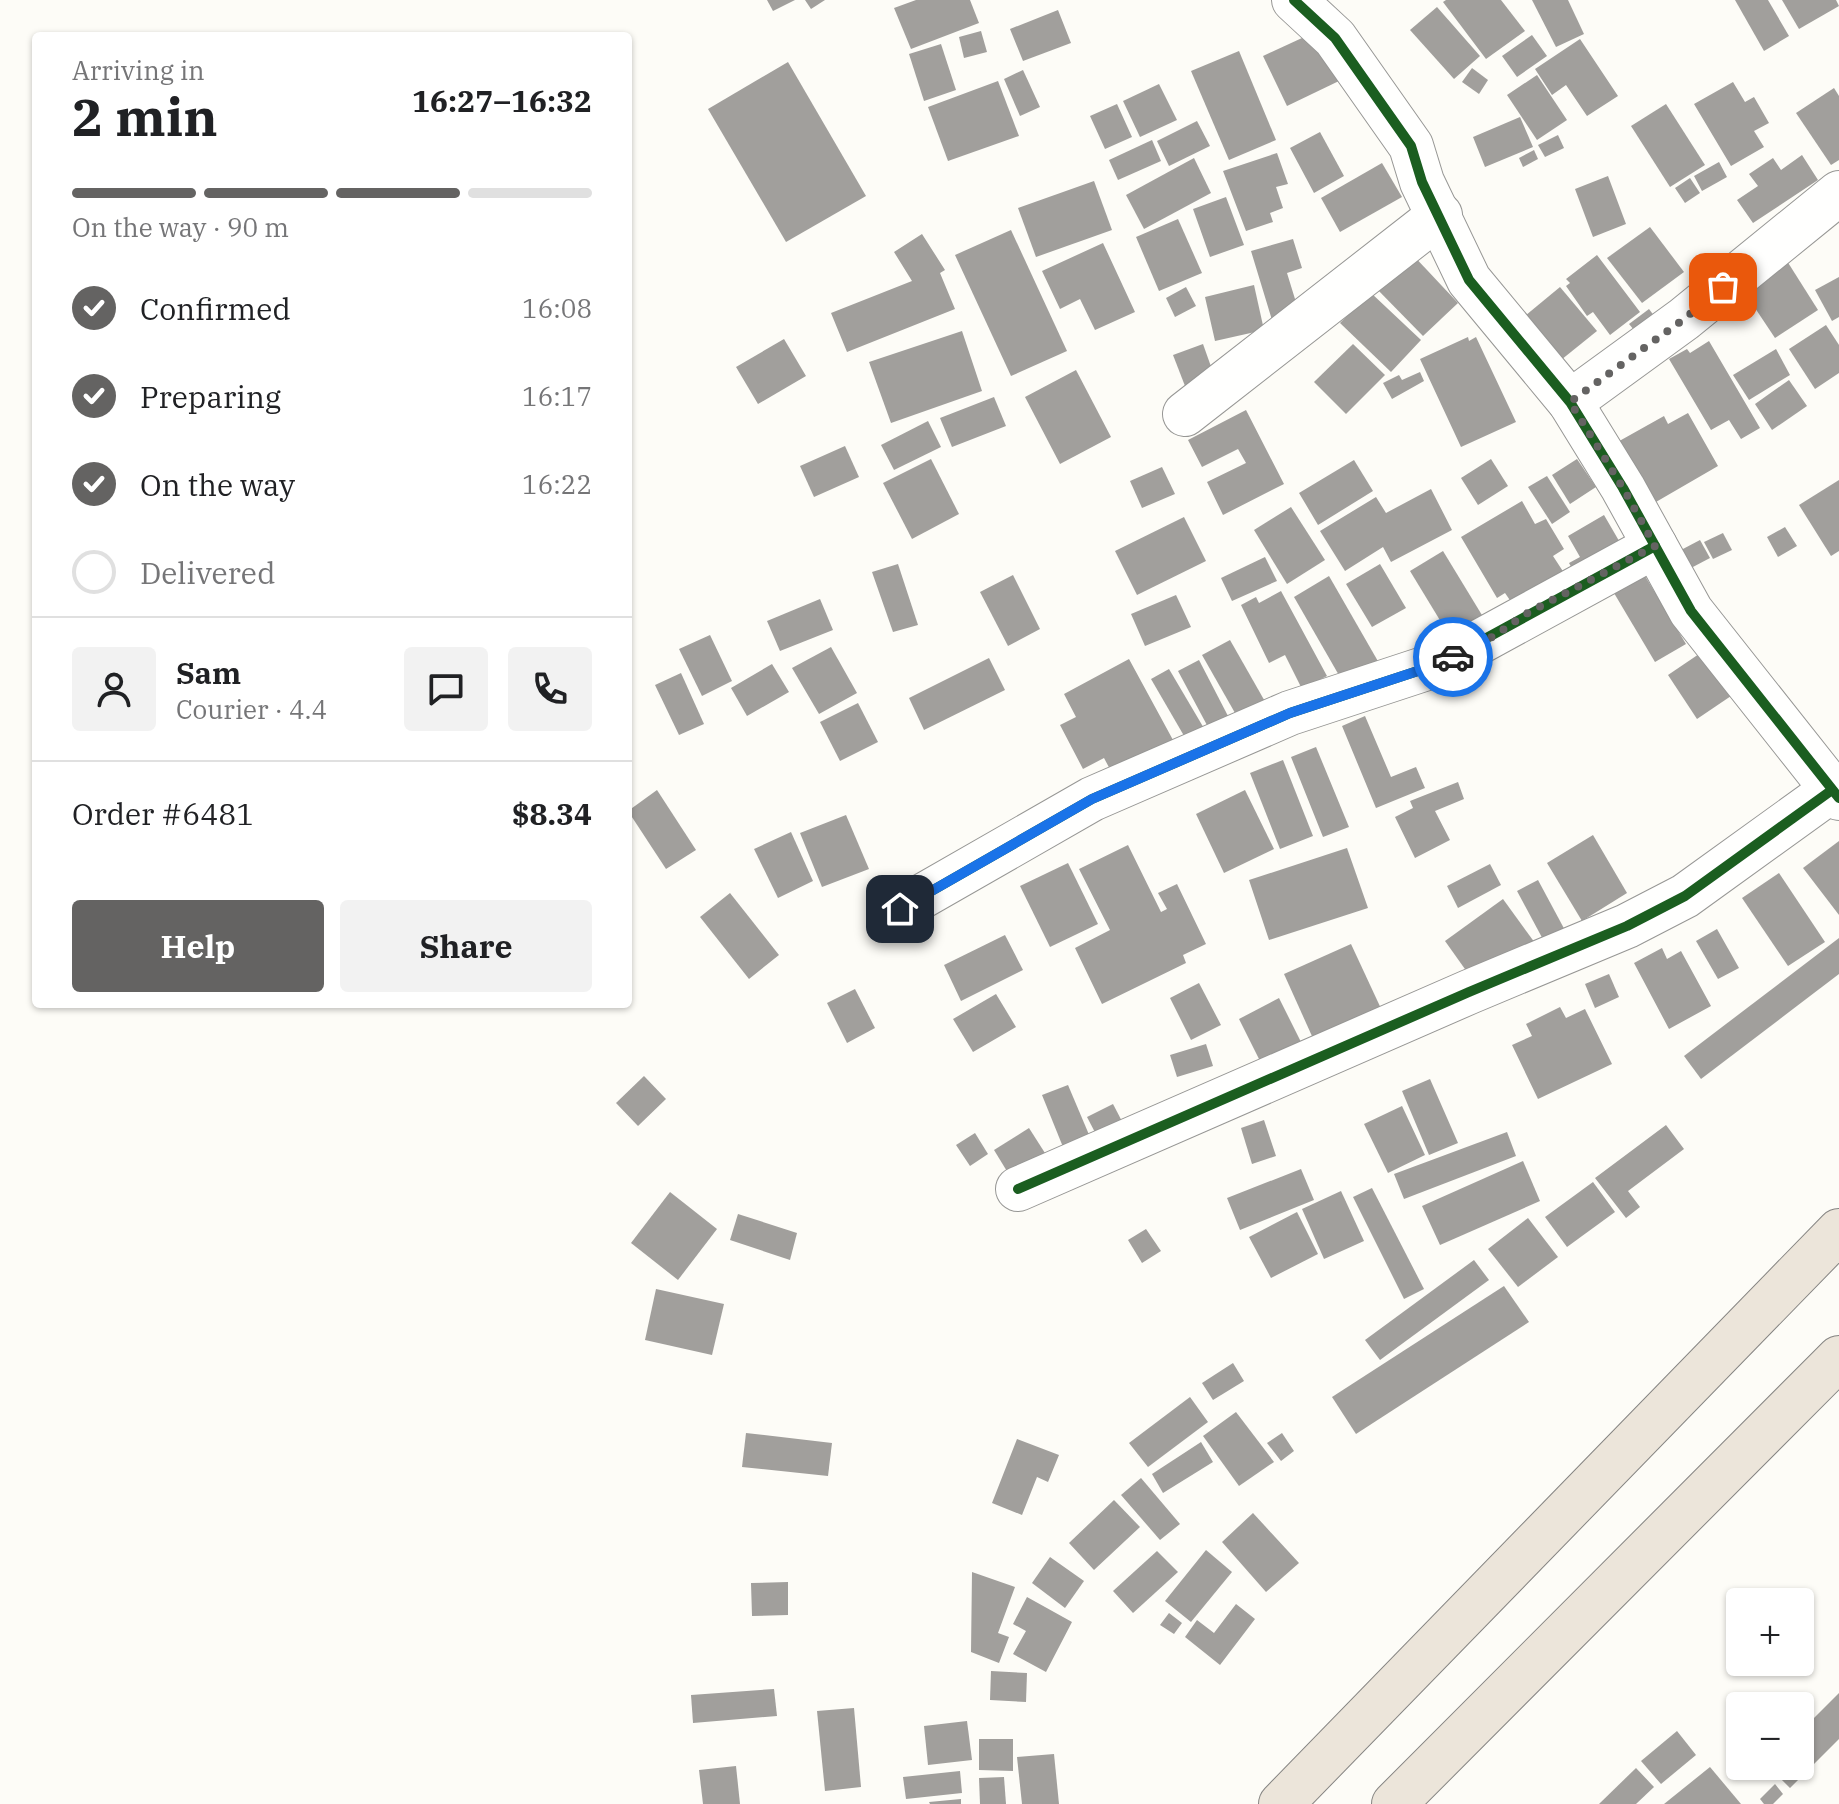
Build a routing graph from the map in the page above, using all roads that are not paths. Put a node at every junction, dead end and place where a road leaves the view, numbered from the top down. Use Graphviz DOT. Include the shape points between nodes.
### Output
graph roads {
  1 [pos="1294,0"];
  2 [pos="1839,193"];
  3 [pos="1440,215"];
  4 [pos="1570,402"];
  5 [pos="1185,414"];
  6 [pos="1655,546"];
  7 [pos="1836,794"];
  8 [pos="900,909"];
  9 [pos="1018,1189"];
  10 [pos="1839,1231"];
  11 [pos="1839,1358"];
  12 [pos="1281,1804"];
  13 [pos="1394,1804"];
  1 -- 3 [label="street" via="1335,38 1411,146"];
  2 -- 4 [label="street" via="1684,319"];
  3 -- 4 [label="street" via="1469,280"];
  3 -- 5 [label="street"];
  4 -- 6 [label="street"];
  6 -- 7 [label="street" via="1691,611"];
  6 -- 8 [label="street" via="1439,664 1290,713 1092,799"];
  7 -- 9 [label="street" via="1685,896 1627,926"];
  10 -- 12 [label="highway"];
  11 -- 13 [label="highway"];
}
